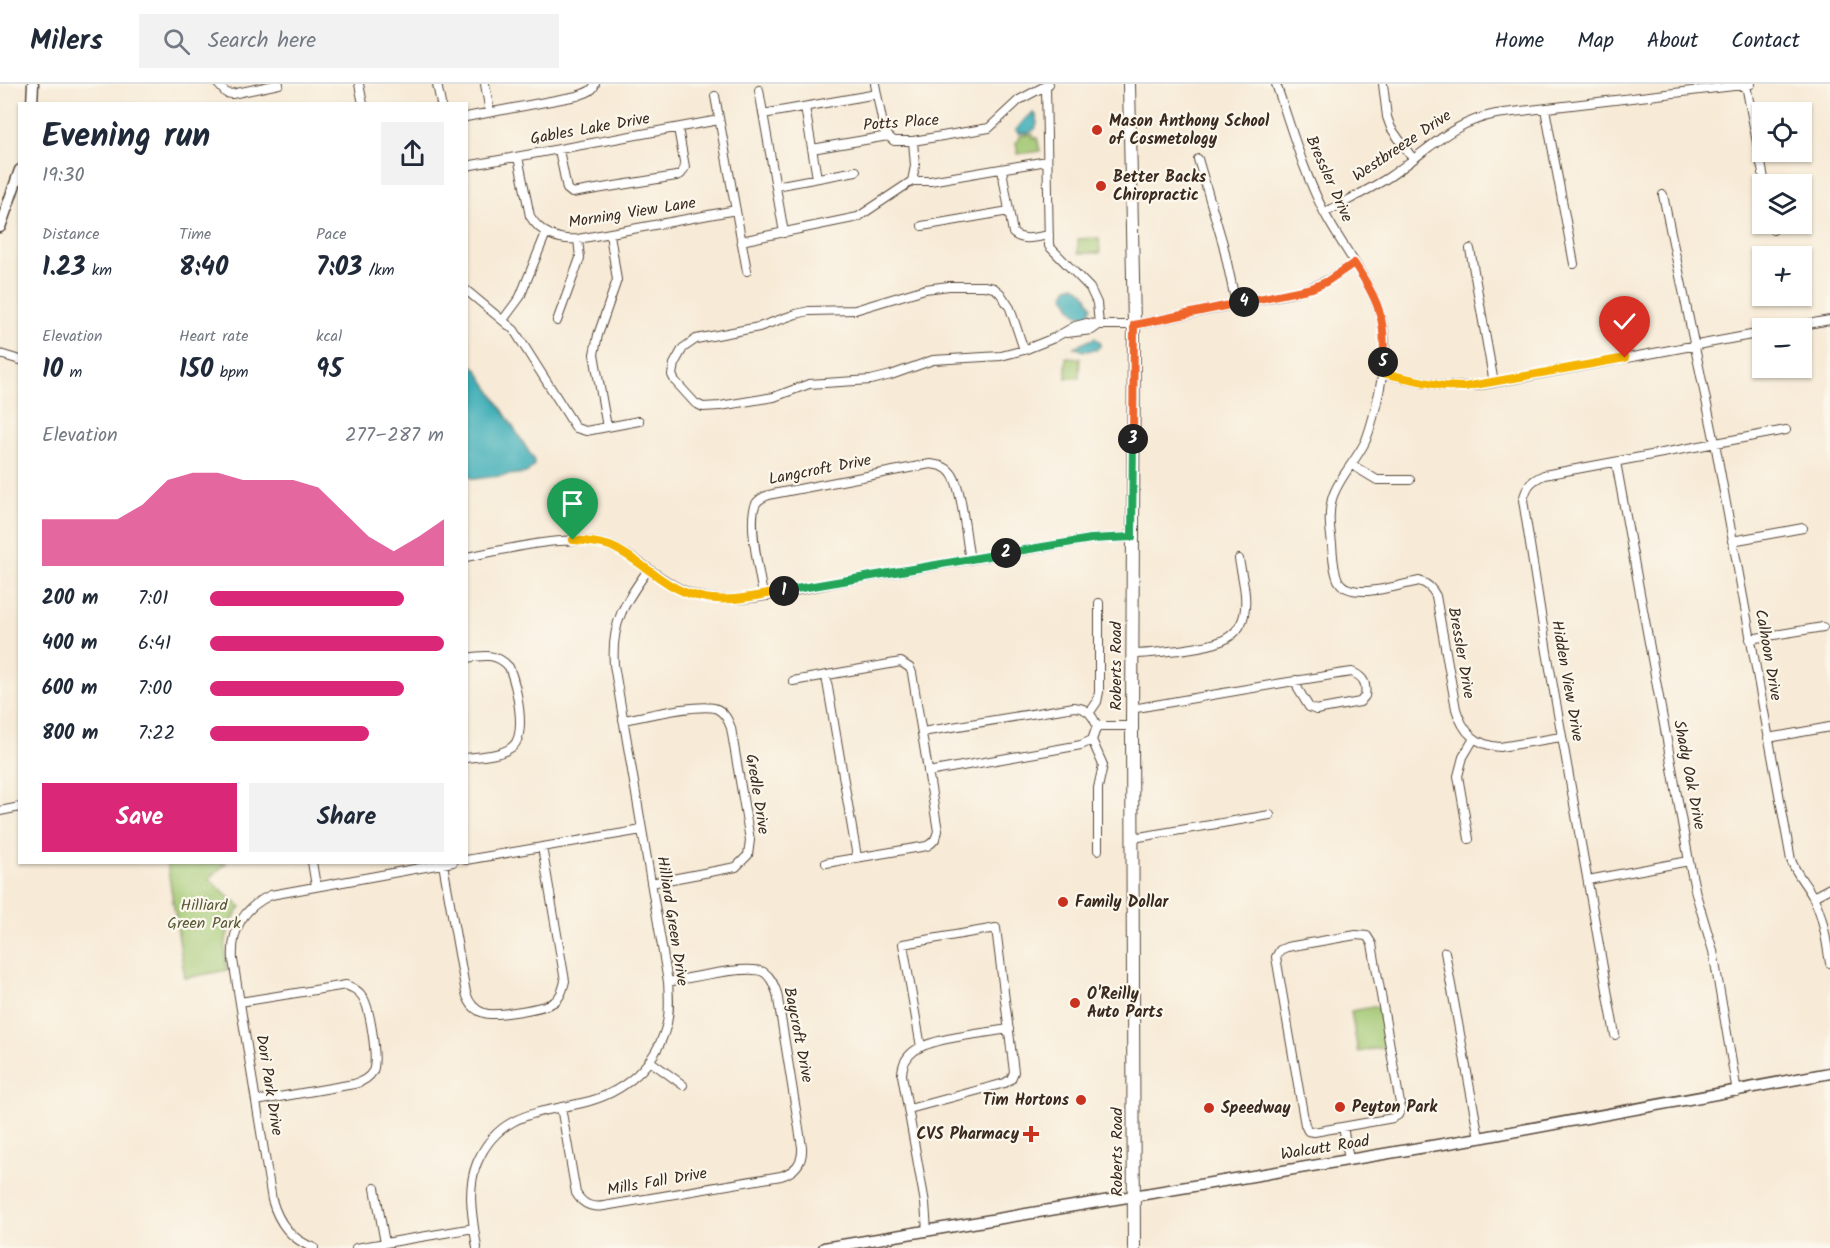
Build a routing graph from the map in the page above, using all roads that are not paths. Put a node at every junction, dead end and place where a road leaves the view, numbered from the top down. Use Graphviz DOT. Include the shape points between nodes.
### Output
graph roads {
  1 [pos="33,84"];
  2 [pos="218,84"];
  3 [pos="279,84"];
  4 [pos="359,84"];
  5 [pos="437,84"];
  6 [pos="485,84"];
  7 [pos="595,84"];
  8 [pos="875,84"];
  9 [pos="1129,84"];
  10 [pos="1276,84"];
  11 [pos="1383,84"];
  12 [pos="1751,84"];
  13 [pos="1048,85"];
  14 [pos="1746,85"];
  15 [pos="759,90"];
  16 [pos="877,94"];
  17 [pos="715,96"];
  18 [pos="32,102"];
  19 [pos="363,102"];
  20 [pos="441,102"];
  21 [pos="805,106"];
  22 [pos="1545,109"];
  23 [pos="490,112"];
  24 [pos="763,114"];
  25 [pos="468,117"];
  26 [pos="719,120"];
  27 [pos="678,128"];
  28 [pos="888,136"];
  29 [pos="913,141"];
  30 [pos="812,149"];
  31 [pos="560,150"];
  32 [pos="518,157"];
  33 [pos="1198,159"];
  34 [pos="1413,159"];
  35 [pos="1047,161"];
  36 [pos="468,166"];
  37 [pos="1002,170"];
  38 [pos="856,171"];
  39 [pos="1763,174"];
  40 [pos="18,176"];
  41 [pos="818,178"];
  42 [pos="912,181"];
  43 [pos="776,186"];
  44 [pos="1664,195"];
  45 [pos="736,210"];
  46 [pos="1008,211"];
  47 [pos="1324,213"];
  48 [pos="922,226"];
  49 [pos="0,227"];
  50 [pos="546,233"];
  51 [pos="784,233"];
  52 [pos="610,234"];
  53 [pos="1049,235"];
  54 [pos="578,239"];
  55 [pos="741,241"];
  56 [pos="1470,249"];
  57 [pos="1354,263"];
  58 [pos="1574,264"];
  59 [pos="747,271"];
  60 [pos="468,292"];
  61 [pos="1236,304"];
  62 [pos="503,320"];
  63 [pos="1830,320"];
  64 [pos="557,321"];
  65 [pos="1812,323"];
  66 [pos="1099,325"];
  67 [pos="1134,325"];
  68 [pos="1752,335"];
  69 [pos="1694,346"];
  70 [pos="1024,350"];
  71 [pos="0,354"];
  72 [pos="18,359"];
  73 [pos="1382,373"];
  74 [pos="1494,383"];
  75 [pos="639,421"];
  76 [pos="607,428"];
  77 [pos="1786,430"];
  78 [pos="1715,443"];
  79 [pos="1617,462"];
  80 [pos="1352,465"];
  81 [pos="1410,480"];
  82 [pos="1803,528"];
  83 [pos="1132,537"];
  84 [pos="1732,541"];
  85 [pos="468,557"];
  86 [pos="1239,559"];
  87 [pos="970,560"];
  88 [pos="648,570"];
  89 [pos="763,595"];
  90 [pos="1099,603"];
  91 [pos="1823,627"];
  92 [pos="1750,639"];
  93 [pos="1132,654"];
  94 [pos="468,658"];
  95 [pos="826,676"];
  96 [pos="1296,680"];
  97 [pos="793,681"];
  98 [pos="1132,709"];
  99 [pos="1090,712"];
  100 [pos="623,720"];
  101 [pos="1097,726"];
  102 [pos="1132,726"];
  103 [pos="1830,727"];
  104 [pos="922,732"];
  105 [pos="1561,737"];
  106 [pos="1768,738"];
  107 [pos="1092,740"];
  108 [pos="1473,740"];
  109 [pos="468,758"];
  110 [pos="928,772"];
  111 [pos="18,807"];
  112 [pos="0,811"];
  113 [pos="1270,815"];
  114 [pos="642,830"];
  115 [pos="1133,838"];
  116 [pos="1469,839"];
  117 [pos="542,847"];
  118 [pos="1098,850"];
  119 [pos="857,857"];
  120 [pos="468,860"];
  121 [pos="1689,861"];
  122 [pos="825,863"];
  123 [pos="312,864"];
  124 [pos="443,864"];
  125 [pos="1588,880"];
  126 [pos="651,883"];
  127 [pos="316,886"];
  128 [pos="1830,888"];
  129 [pos="1813,897"];
  130 [pos="1445,952"];
  131 [pos="1830,963"];
  132 [pos="668,982"];
  133 [pos="240,1002"];
  134 [pos="1009,1029"];
  135 [pos="1615,1035"];
  136 [pos="921,1047"];
  137 [pos="650,1061"];
  138 [pos="1830,1073"];
  139 [pos="683,1085"];
  140 [pos="1737,1092"];
  141 [pos="256,1101"];
  142 [pos="561,1107"];
  143 [pos="909,1109"];
  144 [pos="1343,1127"];
  145 [pos="1479,1138"];
  146 [pos="1349,1159"];
  147 [pos="797,1167"];
  148 [pos="375,1188"];
  149 [pos="1134,1195"];
  150 [pos="474,1228"];
  151 [pos="927,1231"];
  152 [pos="385,1243"];
  153 [pos="314,1248"];
  154 [pos="356,1248"];
  155 [pos="477,1248"];
  156 [pos="824,1248"];
  157 [pos="1134,1248"];
  1 -- 18 [label="street"];
  2 -- 3 [label="street" via="232,94"];
  4 -- 19 [label="street"];
  5 -- 20 [label="street"];
  6 -- 23 [label="street"];
  7 -- 23 [label="street" via="577,96"];
  8 -- 16 [label="street"];
  9 -- 67 [label="main road, Roberts Road"];
  10 -- 47 [label="street, Bressler Drive" via="1302,163"];
  11 -- 34 [label="street" via="1391,128"];
  12 -- 14 [label="street, Westbreeze Drive"];
  13 -- 29 [label="street, Potts Place" via="1019,100 989,128"];
  13 -- 35 [label="street"];
  14 -- 22 [label="street, Westbreeze Drive"];
  14 -- 39 [label="street"];
  15 -- 24 [label="street"];
  16 -- 21 [label="street"];
  16 -- 28 [label="street"];
  17 -- 26 [label="street"];
  21 -- 24 [label="street"];
  21 -- 30 [label="street"];
  22 -- 34 [label="street, Westbreeze Drive" via="1469,121"];
  22 -- 58 [label="street"];
  23 -- 25 [label="street"];
  24 -- 43 [label="street"];
  26 -- 27 [label="street, Gables Lake Drive"];
  26 -- 45 [label="street"];
  27 -- 31 [label="street, Gables Lake Drive"];
  27 -- 31 [label="street" via="685,167 676,176 572,194 567,189"];
  28 -- 29 [label="street, Potts Place" via="894,141"];
  28 -- 30 [label="street, Potts Place"];
  29 -- 42 [label="street"];
  30 -- 41 [label="street"];
  31 -- 32 [label="street, Gables Lake Drive"];
  32 -- 36 [label="street, Gables Lake Drive"];
  32 -- 50 [label="street, Morning View Lane" via="530,216"];
  33 -- 61 [label="street"];
  34 -- 47 [label="street, Westbreeze Drive" via="1388,178"];
  35 -- 37 [label="street"];
  35 -- 53 [label="street"];
  37 -- 42 [label="street"];
  37 -- 46 [label="street"];
  38 -- 41 [label="street"];
  40 -- 49 [label="street"];
  41 -- 43 [label="street"];
  42 -- 51 [label="street" via="863,215"];
  43 -- 51 [label="street"];
  44 -- 69 [label="street, Calhoon Drive"];
  45 -- 52 [label="street, Morning View Lane"];
  45 -- 55 [label="street"];
  46 -- 48 [label="street"];
  46 -- 53 [label="street" via="1015,235"];
  47 -- 57 [label="street, Bressler Drive"];
  50 -- 54 [label="street, Morning View Lane"];
  50 -- 62 [label="street" via="520,297"];
  51 -- 55 [label="street"];
  52 -- 54 [label="street, Morning View Lane"];
  52 -- 76 [label="street" via="617,280 594,354"];
  53 -- 66 [label="street" via="1051,250 1094,295"];
  54 -- 64 [label="street" via="580,258"];
  55 -- 59 [label="street"];
  56 -- 74 [label="street"];
  57 -- 61 [label="street" via="1312,288"];
  57 -- 73 [label="street, Bressler Drive" via="1380,310 1385,344"];
  60 -- 62 [label="street"];
  61 -- 67 [label="street"];
  62 -- 76 [label="street" via="514,330 573,425 586,431"];
  63 -- 65 [label="street"];
  66 -- 67 [label="street"];
  66 -- 70 [label="street" via="1075,326"];
  67 -- 83 [label="main road, Roberts Road"];
  68 -- 69 [label="street"];
  69 -- 74 [label="street"];
  69 -- 78 [label="street, Calhoon Drive"];
  70 -- 70 [label="street" via="1010,308 1000,292 984,286 949,286 855,310 809,311 759,327 696,339 683,348 672,375 695,403 708,408 768,398 809,384 871,380 933,360 1001,356"];
  71 -- 72 [label="street"];
  73 -- 74 [label="street" via="1453,387"];
  73 -- 80 [label="street, Bressler Drive" via="1365,441"];
  75 -- 76 [label="street"];
  77 -- 78 [label="street"];
  78 -- 79 [label="street"];
  78 -- 84 [label="street, Calhoon Drive"];
  79 -- 105 [label="street, Hidden View Drive" via="1534,479 1523,500"];
  79 -- 121 [label="street, Shady Oak Drive"];
  80 -- 81 [label="street" via="1377,480"];
  80 -- 108 [label="street, Bressler Drive" via="1332,498 1329,513 1338,579 1352,591 1419,581 1433,589 1456,709"];
  82 -- 84 [label="street"];
  83 -- 87 [label="street" via="1091,539"];
  83 -- 93 [label="main road, Roberts Road"];
  84 -- 92 [label="street, Calhoon Drive"];
  85 -- 88 [label="street" via="573,540 609,546"];
  86 -- 93 [label="street" via="1245,605 1240,627 1231,636 1211,645"];
  87 -- 89 [label="street"];
  87 -- 89 [label="street, Langcroft Drive" via="953,474 930,464 761,499 753,510 753,523"];
  88 -- 89 [label="street" via="698,597"];
  88 -- 100 [label="street, Hilliard Green Drive" via="621,611 615,628 612,647"];
  90 -- 99 [label="street" via="1099,692"];
  91 -- 92 [label="street"];
  92 -- 106 [label="street, Calhoon Drive"];
  93 -- 98 [label="main road, Roberts Road"];
  94 -- 109 [label="street" via="491,655 504,660 513,676 521,728 516,743 501,752"];
  95 -- 97 [label="street"];
  95 -- 104 [label="street" via="906,664 912,673"];
  95 -- 119 [label="street"];
  96 -- 96 [label="street" via="1309,707 1316,710 1360,702 1365,696 1362,678 1352,672"];
  96 -- 98 [label="street"];
  98 -- 102 [label="main road, Roberts Road"];
  99 -- 101 [label="street"];
  99 -- 104 [label="street" via="1074,707"];
  100 -- 114 [label="street, Hilliard Green Drive"];
  100 -- 126 [label="street, Gredle Drive" via="709,707 727,718 731,728 750,840 748,855 729,870"];
  101 -- 102 [label="street"];
  101 -- 107 [label="street"];
  102 -- 115 [label="main road, Roberts Road"];
  103 -- 106 [label="street"];
  104 -- 110 [label="street"];
  105 -- 108 [label="street" via="1500,747"];
  105 -- 125 [label="street, Hidden View Drive"];
  106 -- 129 [label="street, Calhoon Drive" via="1791,860"];
  107 -- 110 [label="street"];
  107 -- 118 [label="street" via="1102,765"];
  108 -- 116 [label="street" via="1458,776"];
  110 -- 119 [label="street" via="938,831 933,843"];
  111 -- 112 [label="street"];
  113 -- 115 [label="street"];
  114 -- 117 [label="street"];
  114 -- 126 [label="street, Hilliard Green Drive"];
  115 -- 149 [label="main road, Roberts Road"];
  117 -- 120 [label="street"];
  117 -- 124 [label="street" via="565,981 554,1003 543,1006 489,1014 478,1011 469,1001"];
  119 -- 122 [label="street"];
  121 -- 125 [label="street"];
  121 -- 140 [label="street, Shady Oak Drive" via="1713,951"];
  123 -- 127 [label="street"];
  124 -- 127 [label="street"];
  125 -- 135 [label="street, Hidden View Drive"];
  126 -- 132 [label="street, Hilliard Green Drive"];
  127 -- 133 [label="street, Dori Park Drive" via="260,900 243,915 235,931 232,960"];
  128 -- 129 [label="street"];
  129 -- 131 [label="street, Calhoon Drive"];
  130 -- 145 [label="street"];
  132 -- 137 [label="street, Hilliard Green Drive" via="667,1023"];
  132 -- 147 [label="street, Baycroft Drive" via="746,969 759,970 770,978 777,993 802,1147"];
  133 -- 141 [label="street, Dori Park Drive"];
  133 -- 141 [label="street" via="346,986 363,996 367,1007 375,1058 365,1080"];
  134 -- 136 [label="street"];
  134 -- 136 [label="street" via="996,928 903,944"];
  134 -- 143 [label="street" via="1014,1072 1011,1079"];
  136 -- 143 [label="street" via="906,1059 902,1069"];
  137 -- 139 [label="street"];
  137 -- 142 [label="street, Hilliard Green Drive" via="618,1090"];
  138 -- 140 [label="street, Walcutt Road"];
  140 -- 145 [label="street, Walcutt Road"];
  141 -- 153 [label="street, Dori Park Drive" via="272,1200 280,1221 294,1238"];
  142 -- 147 [label="street, Mills Fall Drive" via="576,1193 591,1206 782,1176"];
  142 -- 150 [label="street, Hilliard Green Drive" via="521,1117 503,1128 489,1144 477,1163 472,1185"];
  143 -- 151 [label="street"];
  144 -- 144 [label="street" via="1314,1132 1307,1129 1276,957 1287,947 1367,936 1372,944 1401,1109 1393,1118"];
  144 -- 146 [label="street"];
  145 -- 146 [label="street, Walcutt Road"];
  146 -- 149 [label="street, Walcutt Road"];
  148 -- 152 [label="street"];
  149 -- 151 [label="street, Walcutt Road"];
  149 -- 157 [label="main road, Roberts Road"];
  150 -- 152 [label="street"];
  150 -- 155 [label="street, Hilliard Green Drive"];
  151 -- 156 [label="street, Walcutt Road"];
  152 -- 154 [label="street"];
}
